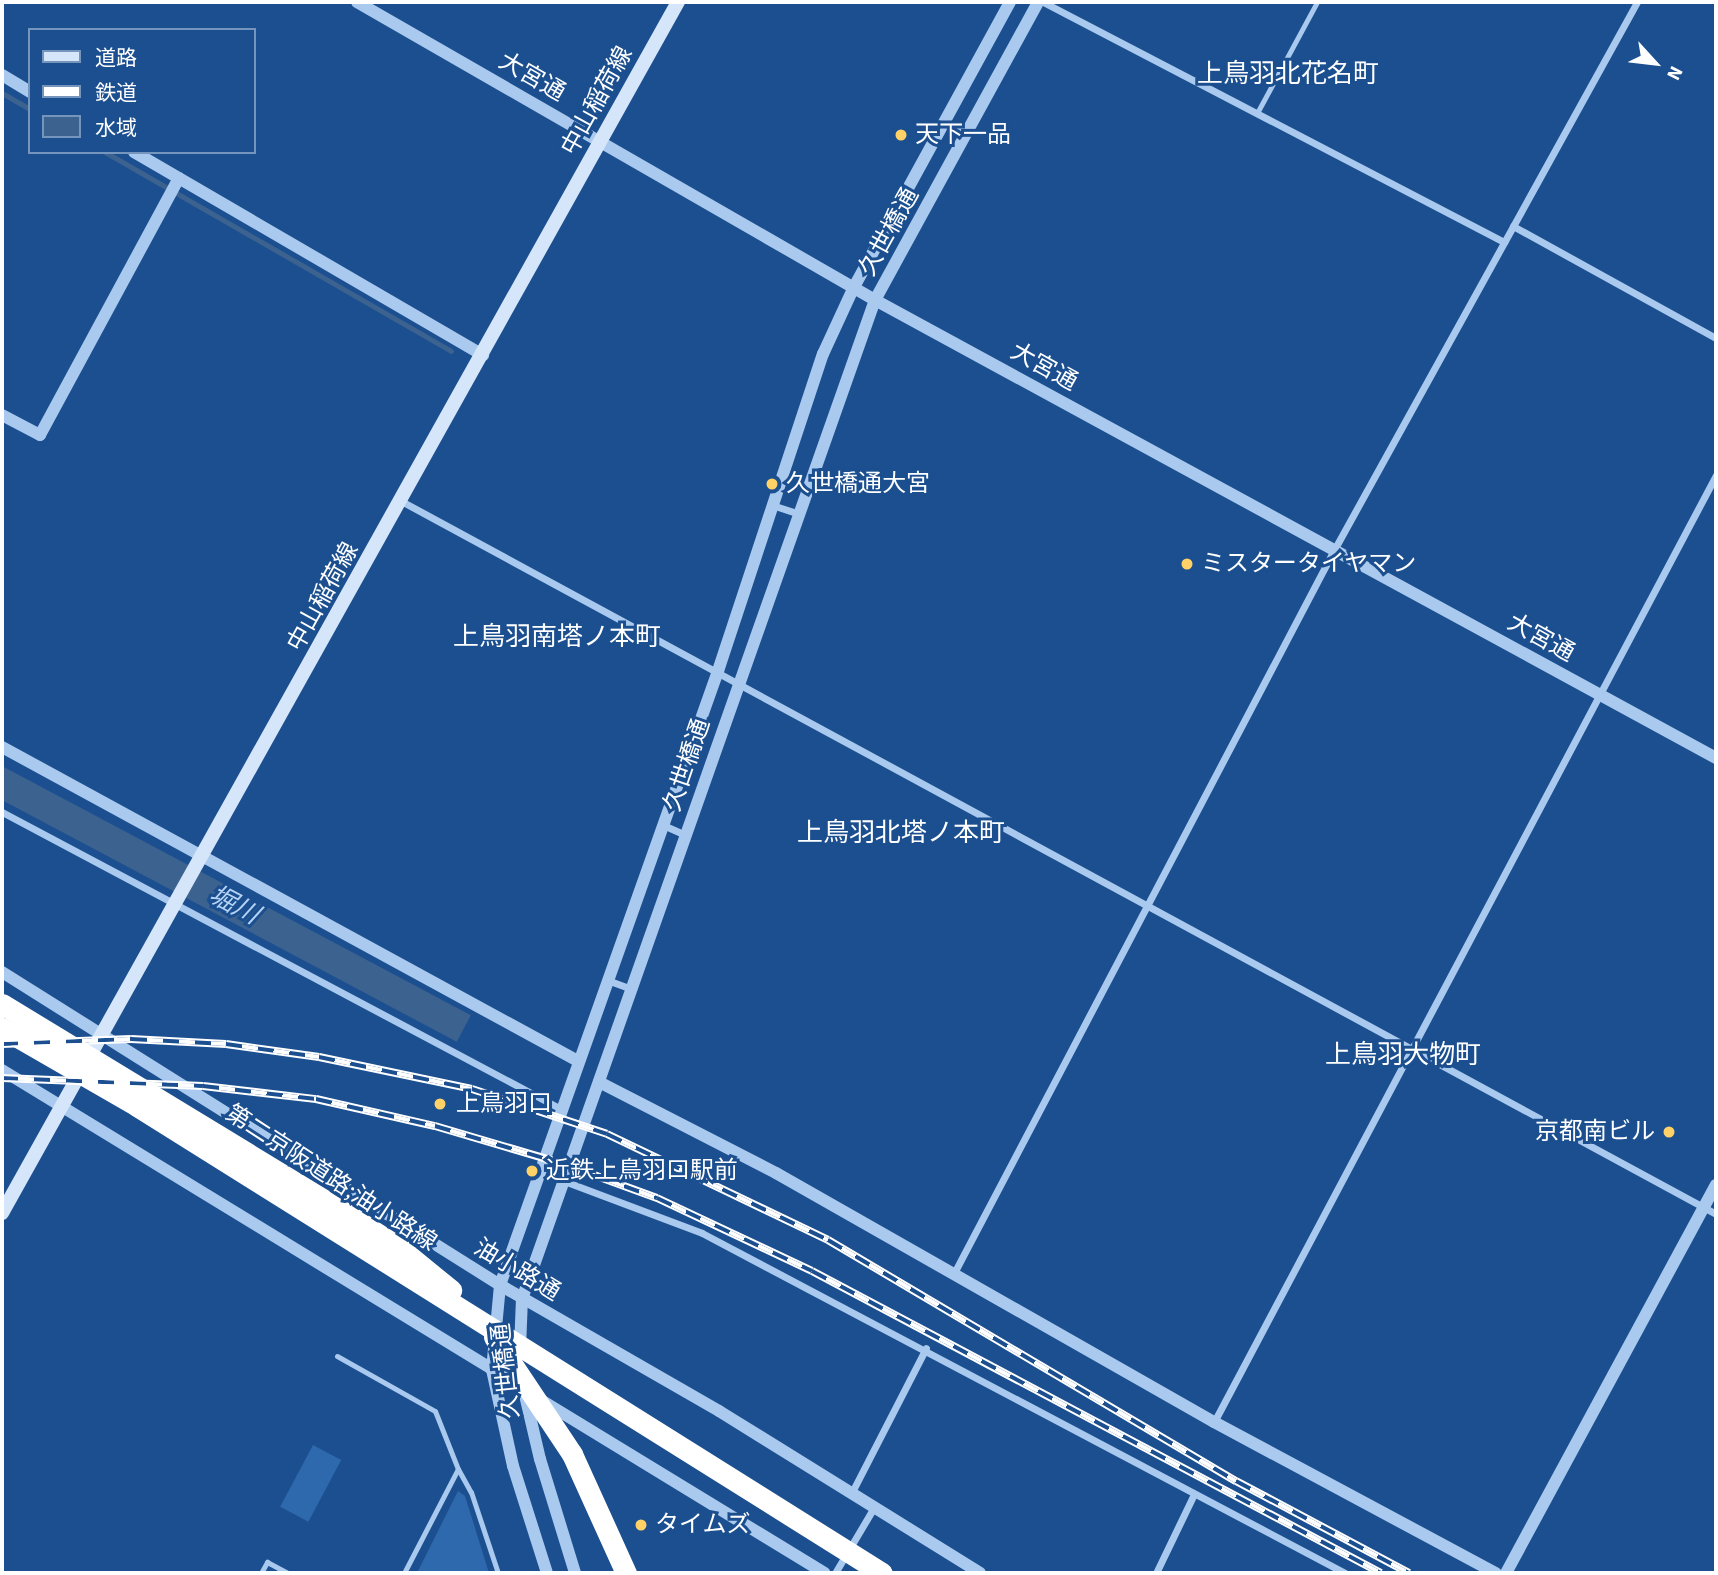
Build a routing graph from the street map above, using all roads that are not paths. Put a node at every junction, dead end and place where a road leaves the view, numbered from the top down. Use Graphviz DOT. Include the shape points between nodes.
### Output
graph roads {
  1 [pos="357,2"];
  2 [pos="678,2"];
  3 [pos="1010,2"];
  4 [pos="1040,2"];
  5 [pos="1317,2"];
  6 [pos="1637,2"];
  7 [pos="2,75"];
  8 [pos="28,91"];
  9 [pos="1257,113"];
  10 [pos="944,122"];
  11 [pos="966,134"];
  12 [pos="600,141"];
  13 [pos="137,154"];
  14 [pos="179,178"];
  15 [pos="1513,226"];
  16 [pos="1504,242"];
  17 [pos="854,287"];
  18 [pos="876,300"];
  19 [pos="1716,338"];
  20 [pos="483,355"];
  21 [pos="2,415"];
  22 [pos="1716,475"];
  23 [pos="403,502"];
  24 [pos="775,506"];
  25 [pos="797,513"];
  26 [pos="1334,550"];
  27 [pos="718,671"];
  28 [pos="738,681"];
  29 [pos="1601,695"];
  30 [pos="2,747"];
  31 [pos="1716,758"];
  32 [pos="2,812"];
  33 [pos="663,825"];
  34 [pos="685,835"];
  35 [pos="201,859"];
  36 [pos="176,904"];
  37 [pos="1147,908"];
  38 [pos="2,972"];
  39 [pos="607,980"];
  40 [pos="632,989"];
  41 [pos="2,1004"];
  42 [pos="2,1028"];
  43 [pos="102,1035"];
  44 [pos="1410,1046"];
  45 [pos="578,1062"];
  46 [pos="2,1070"];
  47 [pos="599,1082"];
  48 [pos="61,1105"];
  49 [pos="561,1109"];
  50 [pos="564,1181"];
  51 [pos="1716,1185"];
  52 [pos="1710,1211"];
  53 [pos="2,1213"];
  54 [pos="952,1275"];
  55 [pos="500,1285"];
  56 [pos="522,1299"];
  57 [pos="926,1348"];
  58 [pos="337,1356"];
  59 [pos="492,1370"];
  60 [pos="524,1388"];
  61 [pos="1214,1422"];
  62 [pos="458,1469"];
  63 [pos="1194,1494"];
  64 [pos="851,1495"];
  65 [pos="873,1509"];
  66 [pos="261,1573"];
  67 [pos="288,1573"];
  68 [pos="404,1573"];
  69 [pos="498,1573"];
  70 [pos="547,1573"];
  71 [pos="575,1573"];
  72 [pos="626,1573"];
  73 [pos="824,1573"];
  74 [pos="835,1573"];
  75 [pos="882,1573"];
  76 [pos="980,1573"];
  77 [pos="1156,1573"];
  78 [pos="1345,1573"];
  79 [pos="1496,1573"];
  80 [pos="1506,1573"];
  1 -- 12 [label="street, 大宮通"];
  2 -- 12 [label="main road, 中山稲荷線"];
  3 -- 10 [label="street, 久世橋通"];
  4 -- 9 [label="street"];
  4 -- 11 [label="street, 久世橋通"];
  5 -- 9 [label="lane"];
  6 -- 15 [label="street"];
  7 -- 8 [label="street"];
  9 -- 16 [label="street"];
  10 -- 11 [label="street"];
  10 -- 17 [label="street, 久世橋通"];
  11 -- 18 [label="street, 久世橋通"];
  12 -- 17 [label="street, 大宮通"];
  12 -- 20 [label="main road, 中山稲荷線"];
  13 -- 14 [label="street"];
  14 -- 20 [label="street"];
  14 -- 21 [label="street" via="40,435"];
  15 -- 16 [label="street"];
  15 -- 19 [label="street"];
  16 -- 26 [label="street"];
  17 -- 18 [label="street, 大宮通"];
  17 -- 24 [label="street, 久世橋通" via="823,354"];
  18 -- 25 [label="street, 久世橋通"];
  18 -- 26 [label="street, 大宮通"];
  20 -- 23 [label="main road, 中山稲荷線"];
  22 -- 29 [label="street"];
  23 -- 27 [label="street"];
  23 -- 35 [label="main road, 中山稲荷線"];
  24 -- 25 [label="street"];
  24 -- 27 [label="street, 久世橋通"];
  25 -- 28 [label="street, 久世橋通"];
  26 -- 29 [label="street, 大宮通"];
  26 -- 37 [label="street"];
  27 -- 28 [label="street"];
  27 -- 33 [label="street, 久世橋通"];
  28 -- 34 [label="street, 久世橋通"];
  28 -- 37 [label="street"];
  29 -- 31 [label="street, 大宮通"];
  29 -- 44 [label="street"];
  30 -- 35 [label="street"];
  32 -- 36 [label="street"];
  33 -- 34 [label="street"];
  33 -- 39 [label="street, 久世橋通"];
  34 -- 40 [label="street, 久世橋通"];
  35 -- 36 [label="main road, 中山稲荷線"];
  35 -- 45 [label="street"];
  36 -- 43 [label="main road, 中山稲荷線"];
  36 -- 49 [label="street"];
  37 -- 44 [label="street"];
  37 -- 54 [label="street"];
  38 -- 43 [label="street, 油小路通"];
  39 -- 40 [label="street"];
  39 -- 45 [label="street, 久世橋通"];
  40 -- 47 [label="street, 久世橋通"];
  41 -- 72 [label="highway, 第二京阪道路;油小路線" via="336,1207 442,1281 510,1356 536,1394 601,1511"];
  42 -- 75 [label="highway" via="149,1114"];
  43 -- 48 [label="main road, 中山稲荷線"];
  43 -- 55 [label="street, 油小路通"];
  44 -- 52 [label="street"];
  44 -- 61 [label="street"];
  45 -- 49 [label="street, 久世橋通"];
  46 -- 48 [label="street"];
  47 -- 50 [label="street, 久世橋通"];
  47 -- 54 [label="street" via="776,1173"];
  48 -- 53 [label="main road, 中山稲荷線"];
  48 -- 59 [label="street"];
  49 -- 55 [label="street, 久世橋通"];
  50 -- 56 [label="street, 久世橋通"];
  50 -- 57 [label="street" via="702,1233"];
  51 -- 52 [label="street"];
  52 -- 80 [label="street"];
  54 -- 61 [label="street"];
  55 -- 56 [label="street, 油小路通"];
  55 -- 59 [label="street, 久世橋通"];
  56 -- 60 [label="street, 久世橋通"];
  56 -- 64 [label="street, 油小路通" via="719,1411"];
  57 -- 63 [label="street"];
  57 -- 64 [label="street"];
  58 -- 62 [label="lane" via="435,1412"];
  59 -- 60 [label="street"];
  59 -- 70 [label="street, 久世橋通" via="513,1466"];
  60 -- 71 [label="street, 久世橋通"];
  60 -- 73 [label="street"];
  61 -- 79 [label="street"];
  62 -- 68 [label="lane"];
  62 -- 69 [label="lane" via="471,1492"];
  63 -- 77 [label="street"];
  63 -- 78 [label="street"];
  64 -- 65 [label="street, 油小路通"];
  65 -- 74 [label="street"];
  65 -- 76 [label="street, 油小路通"];
  66 -- 67 [label="lane" via="267,1562"];
}
